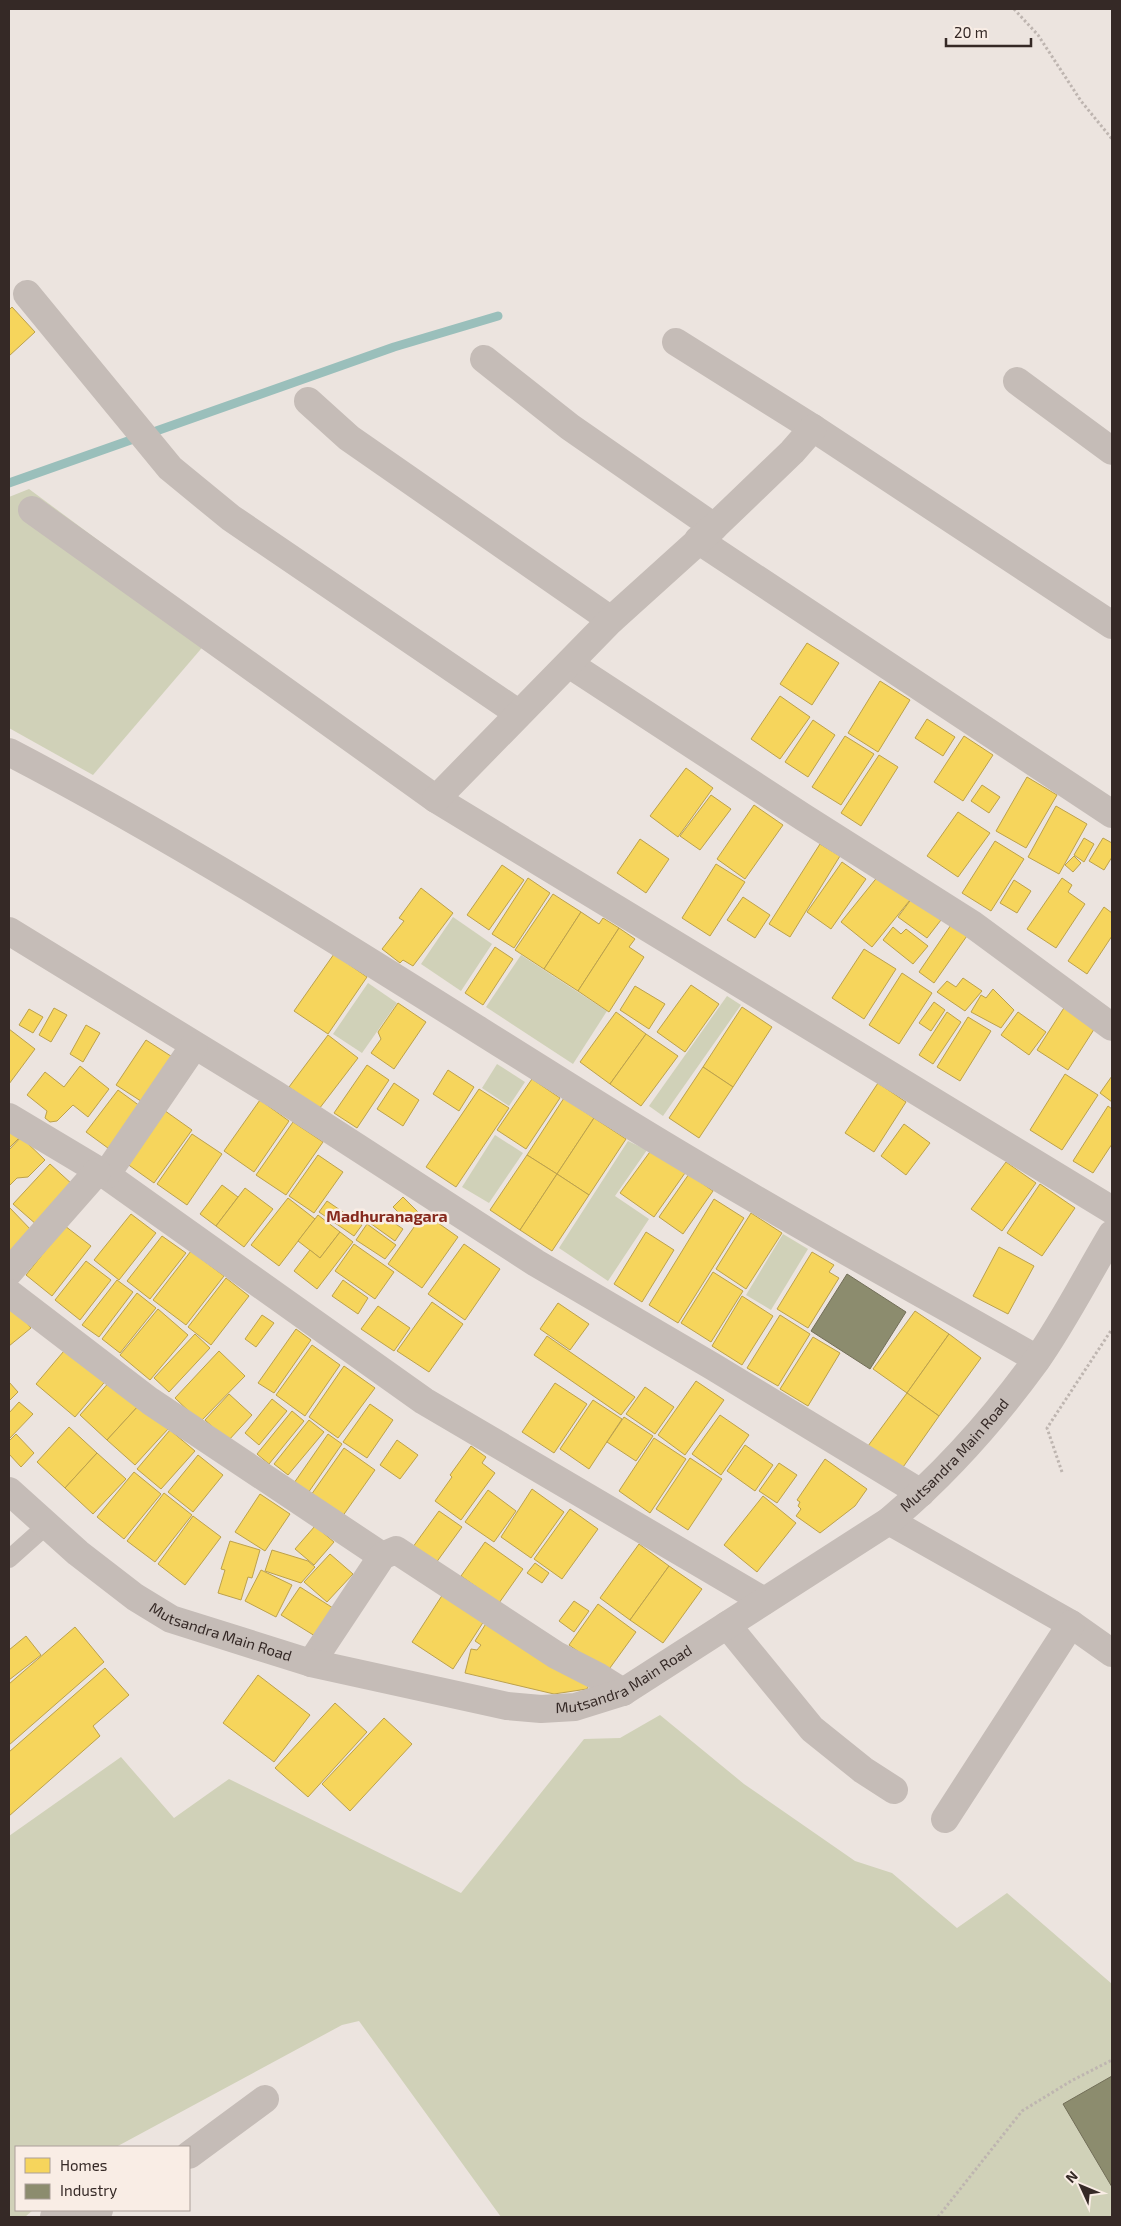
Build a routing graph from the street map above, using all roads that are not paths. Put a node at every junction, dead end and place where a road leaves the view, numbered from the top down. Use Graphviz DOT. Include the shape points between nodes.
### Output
graph roads {
  1 [pos="27,294"];
  2 [pos="676,342"];
  3 [pos="484,359"];
  4 [pos="1017,381"];
  5 [pos="308,401"];
  6 [pos="813,428"];
  7 [pos="1112,451"];
  8 [pos="32,510"];
  9 [pos="706,533"];
  10 [pos="611,620"];
  11 [pos="1112,625"];
  12 [pos="569,664"];
  13 [pos="518,713"];
  14 [pos="9,752"];
  15 [pos="436,799"];
  16 [pos="1112,814"];
  17 [pos="9,931"];
  18 [pos="1112,1027"];
  19 [pos="194,1046"];
  20 [pos="9,1117"];
  21 [pos="101,1173"];
  22 [pos="1112,1210"];
  23 [pos="1112,1234"];
  24 [pos="9,1272"];
  25 [pos="9,1293"];
  26 [pos="1037,1360"];
  27 [pos="9,1491"];
  28 [pos="921,1493"];
  29 [pos="889,1520"];
  30 [pos="46,1526"];
  31 [pos="382,1556"];
  32 [pos="9,1559"];
  33 [pos="764,1601"];
  34 [pos="1071,1624"];
  35 [pos="728,1625"];
  36 [pos="1112,1653"];
  37 [pos="311,1663"];
  38 [pos="623,1692"];
  39 [pos="894,1790"];
  40 [pos="945,1819"];
  41 [pos="265,2099"];
  42 [pos="190,2154"];
  1 -- 13 [label="street" via="170,468 231,518"];
  2 -- 6 [label="street"];
  3 -- 9 [label="street"];
  4 -- 7 [label="street"];
  5 -- 10 [label="street" via="349,438"];
  6 -- 9 [label="street"];
  6 -- 11 [label="street"];
  8 -- 15 [label="street"];
  9 -- 10 [label="street"];
  9 -- 16 [label="street"];
  10 -- 12 [label="street"];
  12 -- 13 [label="street"];
  12 -- 18 [label="street" via="972,924"];
  13 -- 15 [label="street"];
  14 -- 26 [label="street" via="86,792 435,1001 628,1123"];
  15 -- 22 [label="street"];
  17 -- 19 [label="street"];
  19 -- 21 [label="street"];
  19 -- 28 [label="street" via="278,1096 529,1258"];
  20 -- 21 [label="street"];
  21 -- 24 [label="street"];
  21 -- 33 [label="street" via="424,1401"];
  23 -- 26 [label="street, Mutsandra Main Road"];
  25 -- 31 [label="street" via="150,1400"];
  26 -- 28 [label="street, Mutsandra Main Road" via="983,1429"];
  27 -- 30 [label="street, Mutsandra Main Road"];
  28 -- 29 [label="street, Mutsandra Main Road"];
  29 -- 33 [label="street, Mutsandra Main Road"];
  29 -- 34 [label="street"];
  30 -- 32 [label="lane"];
  30 -- 37 [label="street, Mutsandra Main Road" via="135,1597 171,1619"];
  31 -- 37 [label="street"];
  31 -- 38 [label="street" via="396,1550 556,1655"];
  33 -- 35 [label="street, Mutsandra Main Road"];
  34 -- 36 [label="street"];
  34 -- 40 [label="street"];
  35 -- 38 [label="street, Mutsandra Main Road"];
  35 -- 39 [label="street" via="812,1729 862,1770"];
  37 -- 38 [label="street, Mutsandra Main Road" via="507,1706 575,1707"];
  41 -- 42 [label="street"];
}
